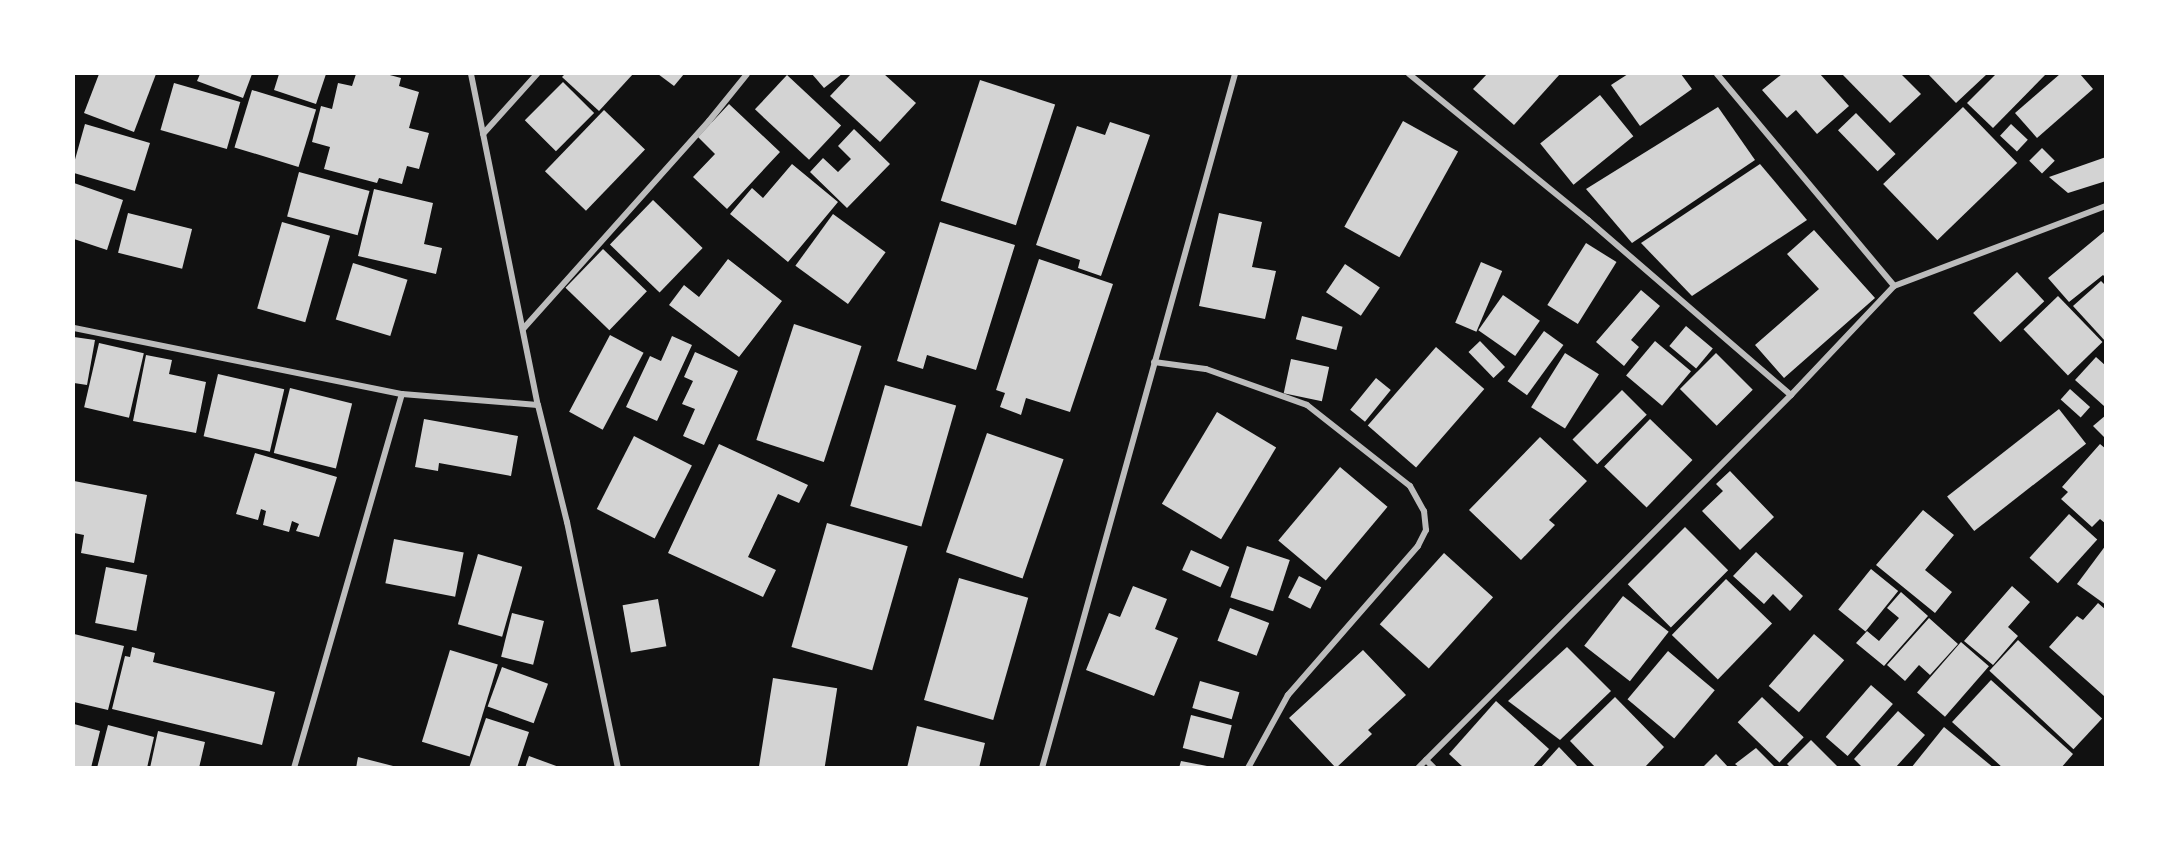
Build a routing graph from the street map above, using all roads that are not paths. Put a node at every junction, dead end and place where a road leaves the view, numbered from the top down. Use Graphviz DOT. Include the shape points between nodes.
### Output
graph roads {
  1 [pos="471,74"];
  2 [pos="537,74"];
  3 [pos="747,74"];
  4 [pos="1235,74"];
  5 [pos="1409,74"];
  6 [pos="1717,74"];
  7 [pos="483,134"];
  8 [pos="2106,206"];
  9 [pos="1894,286"];
  10 [pos="74,328"];
  11 [pos="523,329"];
  12 [pos="1154,362"];
  13 [pos="402,394"];
  14 [pos="1791,395"];
  15 [pos="538,405"];
  16 [pos="1426,760"];
  17 [pos="294,768"];
  18 [pos="618,768"];
  19 [pos="1042,768"];
  20 [pos="1248,768"];
  21 [pos="1418,768"];
  22 [pos="1434,768"];
  1 -- 7 [label="street"];
  2 -- 7 [label="street"];
  3 -- 11 [label="street"];
  4 -- 12 [label="street"];
  5 -- 14 [label="street" via="1588,220"];
  6 -- 9 [label="street"];
  7 -- 11 [label="street"];
  8 -- 9 [label="street"];
  9 -- 14 [label="street"];
  10 -- 13 [label="street"];
  11 -- 15 [label="street"];
  12 -- 19 [label="street"];
  12 -- 20 [label="street" via="1206,369 1307,405 1410,486 1424,512 1426,530 1418,546 1288,695"];
  13 -- 15 [label="street"];
  13 -- 17 [label="street"];
  14 -- 16 [label="street"];
  15 -- 18 [label="street" via="567,522"];
  16 -- 21 [label="street"];
  16 -- 22 [label="street"];
}
